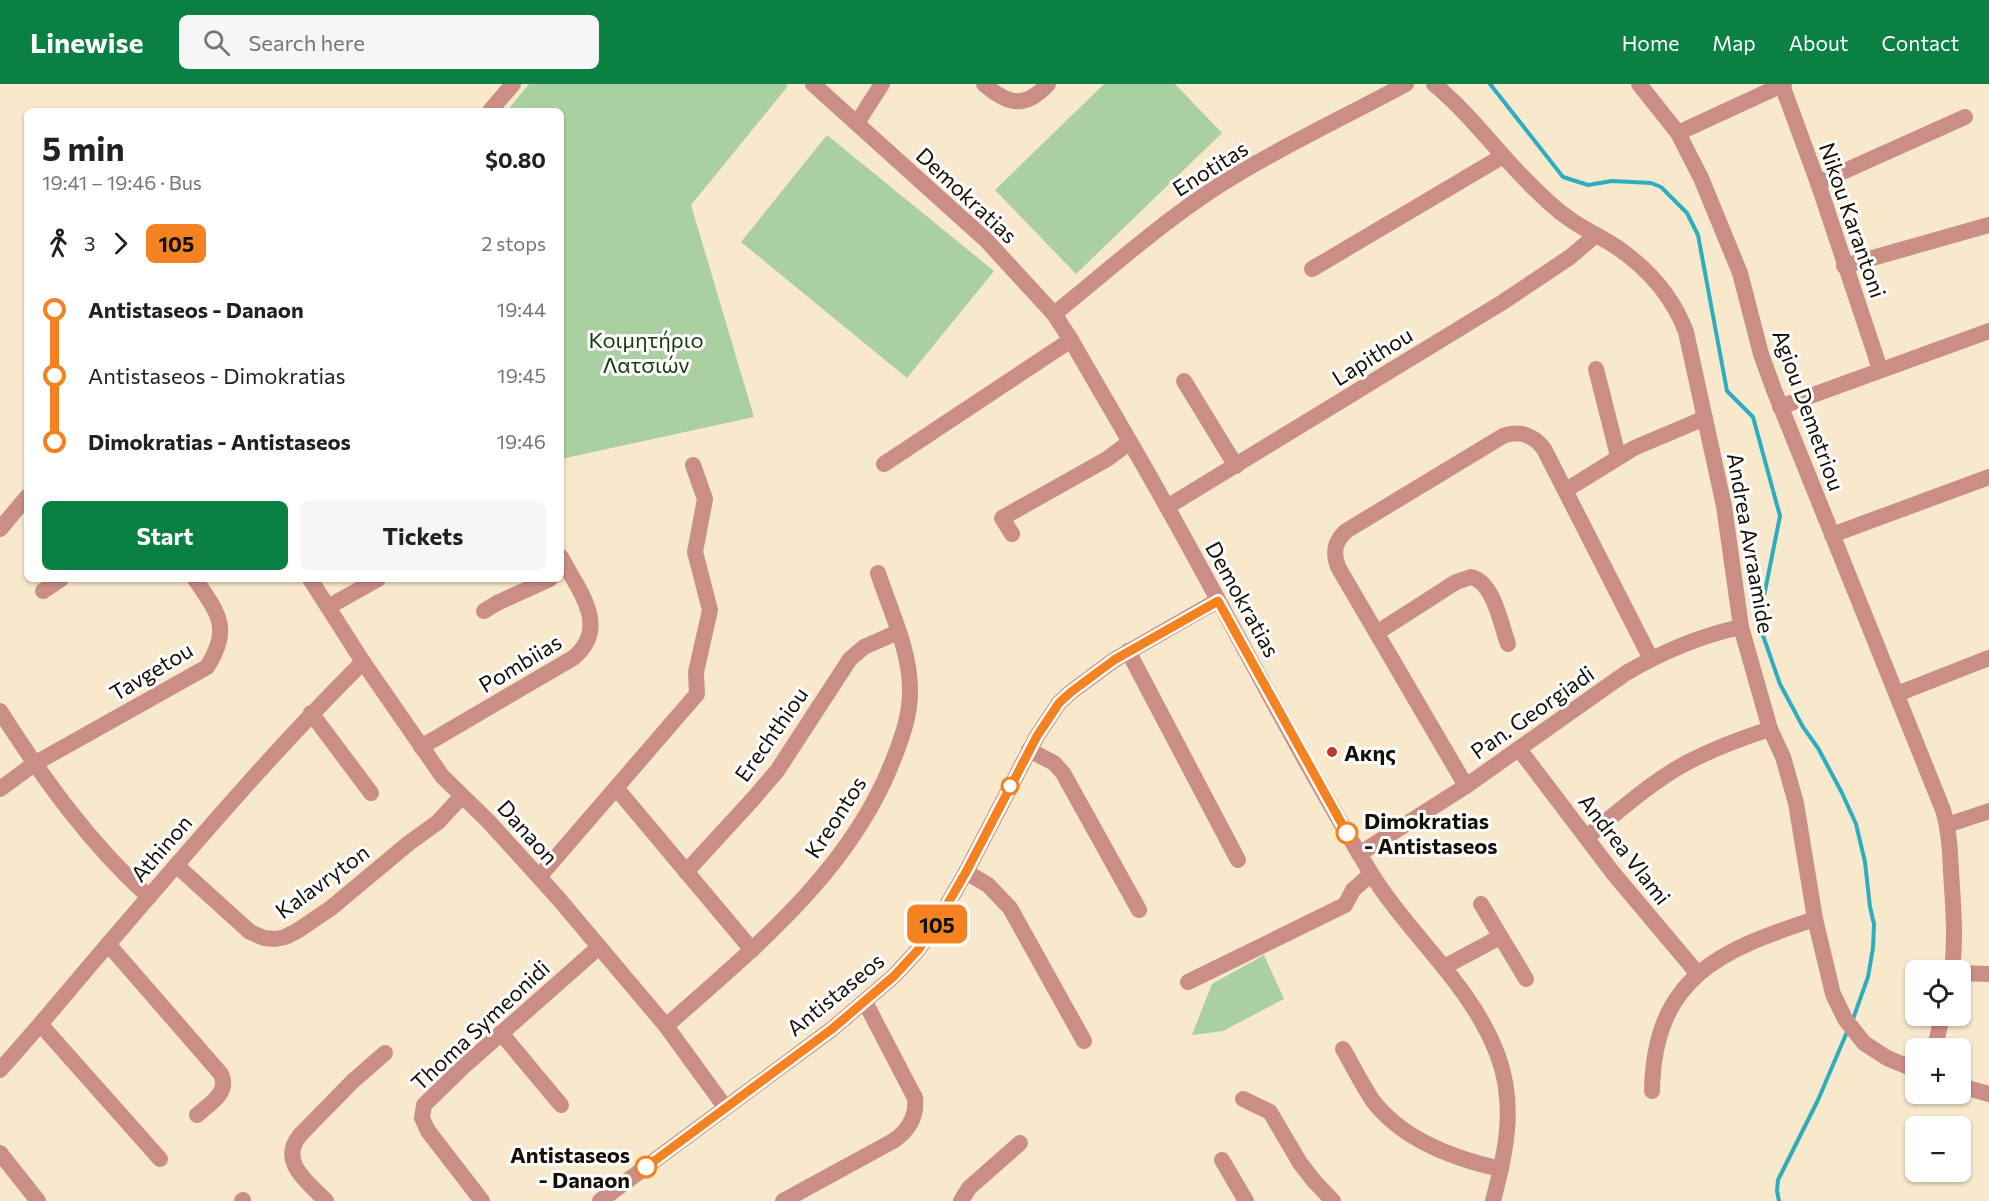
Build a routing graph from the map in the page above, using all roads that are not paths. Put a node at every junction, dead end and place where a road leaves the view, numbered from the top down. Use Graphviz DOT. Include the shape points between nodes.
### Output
graph roads {
  1 [pos="513,84"];
  2 [pos="813,84"];
  3 [pos="882,84"];
  4 [pos="984,84"];
  5 [pos="1048,84"];
  6 [pos="1406,84"];
  7 [pos="1434,84"];
  8 [pos="1639,84"];
  9 [pos="1783,84"];
  10 [pos="493,108"];
  11 [pos="1965,117"];
  12 [pos="857,123"];
  13 [pos="1678,133"];
  14 [pos="1503,156"];
  15 [pos="1818,183"];
  16 [pos="1989,225"];
  17 [pos="1596,235"];
  18 [pos="1844,266"];
  19 [pos="1312,269"];
  20 [pos="1054,314"];
  21 [pos="1989,332"];
  22 [pos="1071,340"];
  23 [pos="1596,369"];
  24 [pos="1880,369"];
  25 [pos="1184,381"];
  26 [pos="1780,407"];
  27 [pos="1705,418"];
  28 [pos="1130,442"];
  29 [pos="1618,456"];
  30 [pos="884,464"];
  31 [pos="693,465"];
  32 [pos="1236,466"];
  33 [pos="1989,477"];
  34 [pos="1566,490"];
  35 [pos="24,500"];
  36 [pos="1167,507"];
  37 [pos="0,529"];
  38 [pos="1012,534"];
  39 [pos="1832,535"];
  40 [pos="564,569"];
  41 [pos="878,573"];
  42 [pos="56,582"];
  43 [pos="197,582"];
  44 [pos="312,582"];
  45 [pos="373,582"];
  46 [pos="544,582"];
  47 [pos="43,591"];
  48 [pos="1218,601"];
  49 [pos="328,607"];
  50 [pos="484,611"];
  51 [pos="1741,627"];
  52 [pos="898,632"];
  53 [pos="1378,632"];
  54 [pos="1508,644"];
  55 [pos="1128,651"];
  56 [pos="1989,658"];
  57 [pos="1651,659"];
  58 [pos="363,662"];
  59 [pos="1897,694"];
  60 [pos="0,711"];
  61 [pos="311,713"];
  62 [pos="1770,729"];
  63 [pos="422,747"];
  64 [pos="1519,749"];
  65 [pos="1029,750"];
  66 [pos="34,764"];
  67 [pos="1466,786"];
  68 [pos="0,789"];
  69 [pos="617,789"];
  70 [pos="371,793"];
  71 [pos="462,796"];
  72 [pos="1989,811"];
  73 [pos="1947,825"];
  74 [pos="1587,837"];
  75 [pos="1359,854"];
  76 [pos="1238,860"];
  77 [pos="176,865"];
  78 [pos="686,872"];
  79 [pos="966,872"];
  80 [pos="1371,874"];
  81 [pos="539,877"];
  82 [pos="149,897"];
  83 [pos="1481,904"];
  84 [pos="1139,910"];
  85 [pos="1815,919"];
  86 [pos="1500,937"];
  87 [pos="108,944"];
  88 [pos="599,947"];
  89 [pos="752,950"];
  90 [pos="1952,960"];
  91 [pos="1444,967"];
  92 [pos="1971,973"];
  93 [pos="1698,974"];
  94 [pos="1989,974"];
  95 [pos="1526,979"];
  96 [pos="1188,982"];
  97 [pos="865,1002"];
  98 [pos="41,1025"];
  99 [pos="666,1026"];
  100 [pos="501,1033"];
  101 [pos="1084,1041"];
  102 [pos="1343,1049"];
  103 [pos="385,1053"];
  104 [pos="1905,1065"];
  105 [pos="0,1070"];
  106 [pos="1971,1089"];
  107 [pos="1652,1091"];
  108 [pos="1989,1094"];
  109 [pos="1243,1099"];
  110 [pos="561,1105"];
  111 [pos="725,1107"];
  112 [pos="196,1115"];
  113 [pos="1020,1143"];
  114 [pos="0,1153"];
  115 [pos="160,1159"];
  116 [pos="1222,1160"];
  117 [pos="1501,1169"];
  118 [pos="38,1201"];
  119 [pos="326,1201"];
  120 [pos="482,1201"];
  121 [pos="600,1201"];
  122 [pos="783,1201"];
  123 [pos="961,1201"];
  124 [pos="1246,1201"];
  125 [pos="1333,1201"];
  126 [pos="1493,1201"];
  1 -- 10 [label="street"];
  2 -- 12 [label="street, Demokratias"];
  3 -- 12 [label="street"];
  4 -- 5 [label="street" via="1001,98 1016,102 1032,98"];
  6 -- 20 [label="street, Enotitas" via="1209,192"];
  7 -- 14 [label="street, Andrea Avraamide"];
  8 -- 13 [label="street, Agiou Demetriou"];
  9 -- 13 [label="street"];
  9 -- 15 [label="street, Nikou Karantoni"];
  11 -- 15 [label="street"];
  12 -- 20 [label="street, Demokratias" via="986,240"];
  13 -- 26 [label="street, Agiou Demetriou" via="1740,273 1761,354"];
  14 -- 17 [label="street, Andrea Avraamide" via="1550,204"];
  14 -- 19 [label="street"];
  15 -- 18 [label="street, Nikou Karantoni"];
  16 -- 18 [label="street"];
  17 -- 27 [label="street, Andrea Avraamide" via="1638,263 1676,308 1686,332"];
  17 -- 32 [label="street, Lapithou" via="1503,302"];
  18 -- 24 [label="street, Nikou Karantoni"];
  20 -- 22 [label="street, Demokratias"];
  21 -- 24 [label="street"];
  22 -- 28 [label="street, Demokratias"];
  22 -- 30 [label="street"];
  23 -- 29 [label="street"];
  24 -- 26 [label="street"];
  25 -- 32 [label="street"];
  26 -- 39 [label="street, Agiou Demetriou"];
  27 -- 29 [label="street"];
  27 -- 51 [label="street, Andrea Avraamide" via="1728,528"];
  28 -- 36 [label="street, Demokratias"];
  28 -- 38 [label="street" via="1002,518"];
  29 -- 34 [label="street"];
  31 -- 69 [label="street" via="705,499 695,552 710,610 696,672 697,694"];
  32 -- 36 [label="street, Lapithou"];
  33 -- 39 [label="street"];
  34 -- 53 [label="street" via="1541,445 1531,437 1513,433 1350,529 1335,548 1338,567"];
  34 -- 57 [label="street"];
  35 -- 37 [label="street"];
  36 -- 48 [label="street, Demokratias"];
  39 -- 59 [label="street, Agiou Demetriou"];
  40 -- 63 [label="street, Pombiias" via="590,611 592,630 586,646 573,658"];
  41 -- 52 [label="street, Kreontos"];
  42 -- 47 [label="street"];
  43 -- 66 [label="street, Tavgetou" via="220,624 219,646 207,667"];
  44 -- 49 [label="street, Danaon"];
  45 -- 49 [label="street"];
  46 -- 50 [label="street"];
  48 -- 55 [label="street, Antistaseos"];
  48 -- 75 [label="street, Demokratias"];
  49 -- 58 [label="street, Danaon"];
  51 -- 57 [label="street, Pan. Georgiadi" via="1696,639"];
  51 -- 62 [label="street, Andrea Avraamide"];
  52 -- 78 [label="street, Erechthiou" via="864,647 850,659 777,771"];
  52 -- 89 [label="street, Kreontos" via="909,669 910,700 902,738 882,786 859,829 834,863"];
  53 -- 54 [label="street" via="1461,579 1472,577 1490,591"];
  53 -- 67 [label="street"];
  55 -- 65 [label="street, Antistaseos" via="1065,697"];
  55 -- 76 [label="street"];
  56 -- 59 [label="street"];
  57 -- 64 [label="street, Pan. Georgiadi" via="1600,690"];
  58 -- 61 [label="street, Athinon"];
  58 -- 63 [label="street, Danaon"];
  59 -- 73 [label="street, Agiou Demetriou"];
  60 -- 66 [label="street"];
  61 -- 70 [label="street"];
  61 -- 77 [label="street, Athinon"];
  62 -- 74 [label="street" via="1687,763"];
  62 -- 85 [label="street, Andrea Avraamide" via="1796,803"];
  63 -- 71 [label="street, Danaon"];
  64 -- 67 [label="street, Pan. Georgiadi"];
  64 -- 74 [label="street, Andrea Vlami"];
  65 -- 79 [label="street, Antistaseos"];
  65 -- 84 [label="street" via="1063,773"];
  66 -- 68 [label="street, Tavgetou"];
  66 -- 82 [label="street" via="103,852"];
  67 -- 75 [label="street, Pan. Georgiadi"];
  69 -- 78 [label="street"];
  69 -- 81 [label="street"];
  71 -- 77 [label="street, Kalavryton" via="438,822 331,908 280,939 250,932"];
  71 -- 81 [label="street, Danaon"];
  72 -- 73 [label="street"];
  73 -- 90 [label="street, Agiou Demetriou" via="1954,920"];
  74 -- 93 [label="street, Andrea Vlami"];
  75 -- 80 [label="street, Demokratias"];
  77 -- 82 [label="street, Athinon"];
  78 -- 89 [label="street"];
  79 -- 97 [label="street, Antistaseos" via="918,950"];
  79 -- 101 [label="street" via="988,885 1010,908"];
  80 -- 91 [label="street, Demokratias"];
  80 -- 96 [label="street" via="1353,890 1345,906"];
  81 -- 88 [label="street, Danaon"];
  82 -- 87 [label="street, Athinon"];
  83 -- 86 [label="street"];
  85 -- 93 [label="street" via="1739,946"];
  85 -- 104 [label="street, Andrea Avraamide" via="1829,982 1845,1019 1878,1053"];
  86 -- 91 [label="street"];
  86 -- 95 [label="street"];
  87 -- 98 [label="street, Athinon"];
  87 -- 112 [label="street" via="223,1077 221,1093"];
  88 -- 99 [label="street, Danaon"];
  88 -- 100 [label="street, Thoma Symeonidi"];
  89 -- 99 [label="street, Kreontos"];
  91 -- 117 [label="street, Demokratias" via="1481,1019 1501,1067 1509,1105"];
  92 -- 94 [label="street"];
  93 -- 107 [label="street" via="1676,1002 1660,1032 1654,1053"];
  97 -- 111 [label="street, Antistaseos"];
  97 -- 122 [label="street" via="912,1093 912,1120 893,1141"];
  98 -- 105 [label="street, Athinon"];
  98 -- 115 [label="street"];
  99 -- 111 [label="street, Danaon"];
  100 -- 110 [label="street"];
  100 -- 120 [label="street, Thoma Symeonidi" via="429,1098 422,1109 428,1131"];
  102 -- 117 [label="street" via="1387,1116 1439,1150"];
  103 -- 119 [label="street" via="294,1144 294,1166"];
  106 -- 108 [label="street"];
  109 -- 125 [label="street" via="1270,1112 1300,1164"];
  111 -- 121 [label="street, Antistaseos"];
  113 -- 123 [label="street" via="969,1188"];
  114 -- 118 [label="street"];
  116 -- 124 [label="street"];
  117 -- 126 [label="street, Demokratias"];
}
